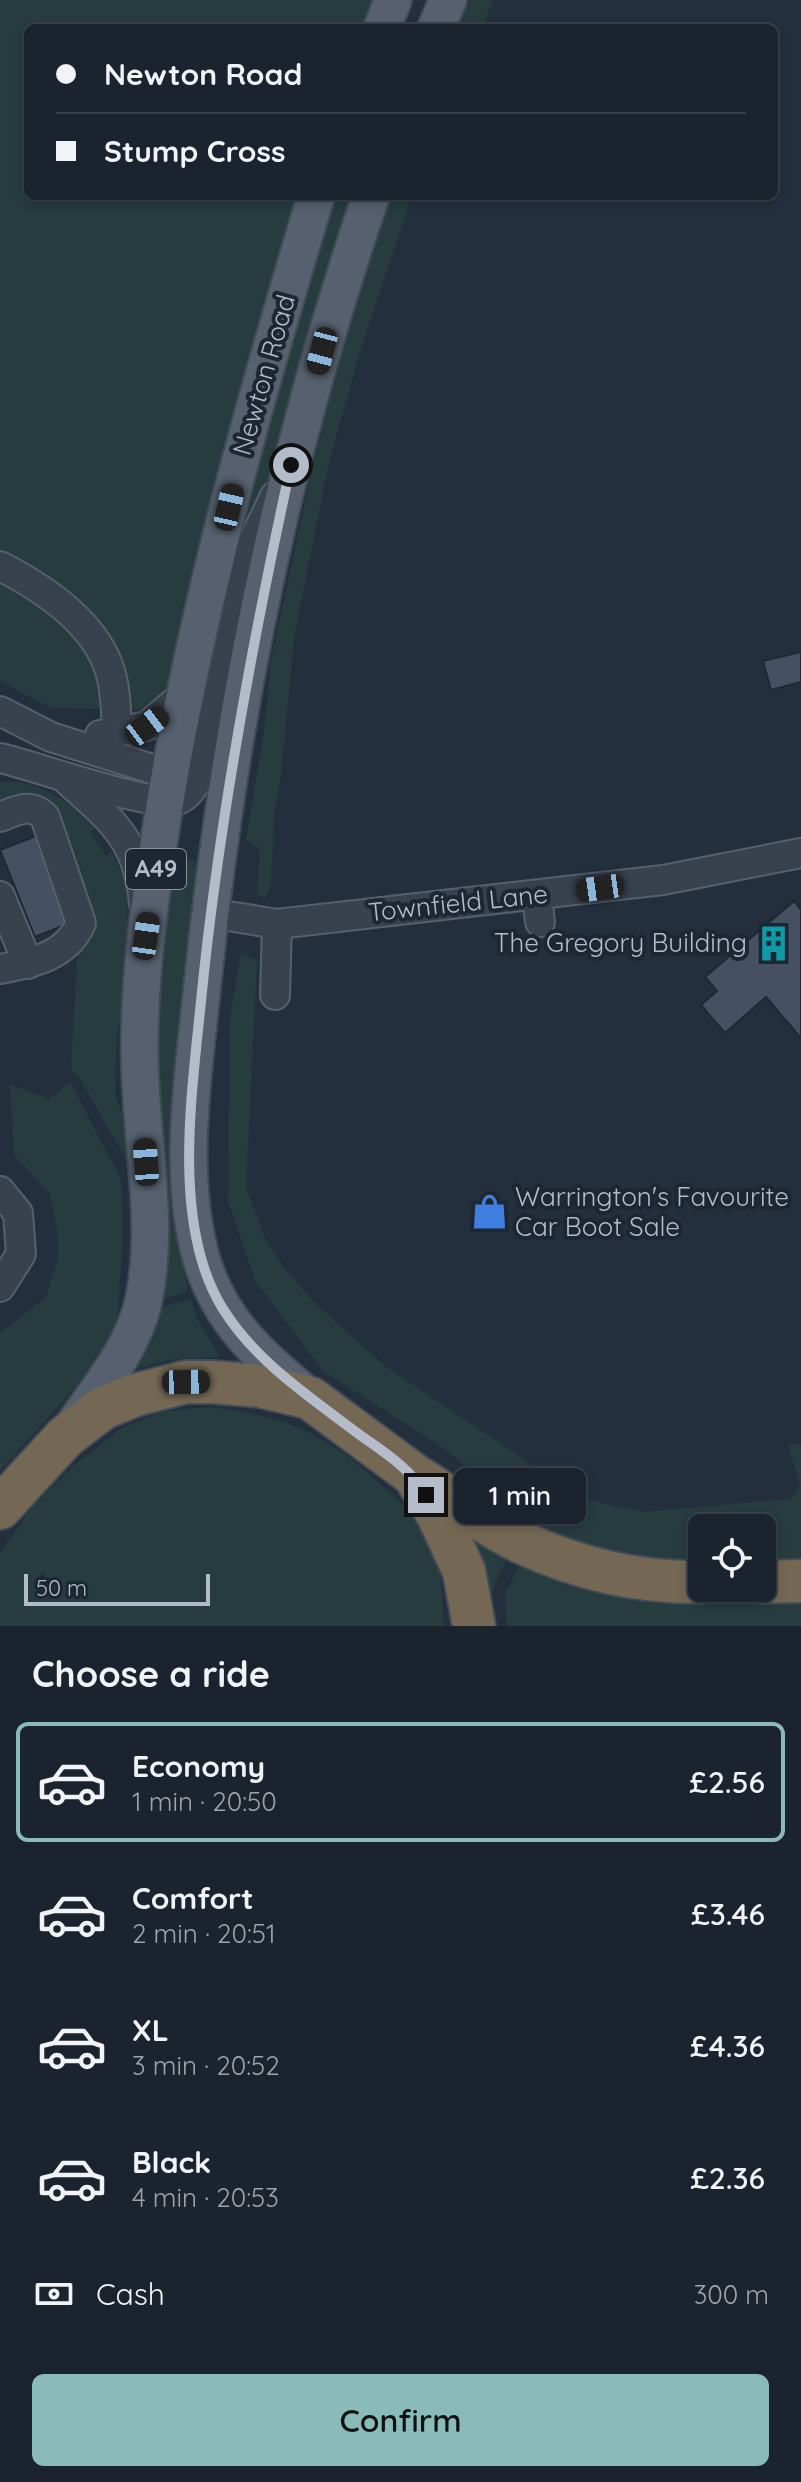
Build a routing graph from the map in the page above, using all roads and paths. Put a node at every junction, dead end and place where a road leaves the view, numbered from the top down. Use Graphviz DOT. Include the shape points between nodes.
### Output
graph roads {
  1 [pos="393,0"];
  2 [pos="448,0"];
  3 [pos="384,24"];
  4 [pos="438,24"];
  5 [pos="315,200"];
  6 [pos="370,200"];
  7 [pos="291,465"];
  8 [pos="0,566"];
  9 [pos="186,693"];
  10 [pos="0,711"];
  11 [pos="117,732"];
  12 [pos="51,737"];
  13 [pos="0,758"];
  14 [pos="59,773"];
  15 [pos="177,786"];
  16 [pos="0,817"];
  17 [pos="221,826"];
  18 [pos="801,853"];
  19 [pos="0,896"];
  20 [pos="210,913"];
  21 [pos="277,924"];
  22 [pos="146,936"];
  23 [pos="14,966"];
  24 [pos="275,995"];
  25 [pos="0,1191"];
  26 [pos="0,1287"];
  27 [pos="310,1398"];
  28 [pos="65,1437"];
  29 [pos="414,1475"];
  30 [pos="0,1508"];
  31 [pos="688,1581"];
  32 [pos="801,1581"];
  33 [pos="776,1582"];
  34 [pos="472,1611"];
  1 -- 3 [label="main road"];
  2 -- 4 [label="main road"];
  5 -- 9 [label="main road, Newton Road / A49" via="251,414"];
  6 -- 7 [label="main road, Newton Road / A49"];
  7 -- 15 [label="street" via="252,544 204,764"];
  7 -- 17 [label="main road, Newton Road / A49"];
  8 -- 11 [label="street" via="46,593 93,638 110,667"];
  9 -- 11 [label="street" via="147,726"];
  9 -- 15 [label="main road, Newton Road / A49"];
  10 -- 12 [label="street"];
  11 -- 12 [label="street"];
  12 -- 15 [label="street"];
  13 -- 14 [label="street"];
  14 -- 15 [label="street" via="134,796"];
  14 -- 22 [label="street" via="120,829 142,885"];
  15 -- 17 [label="street" via="206,791"];
  15 -- 22 [label="main road, Newton Road / A49"];
  16 -- 23 [label="street" via="26,808 41,812 81,923 66,948"];
  17 -- 20 [label="main road, Newton Road / A49"];
  18 -- 21 [label="street, Townfield Lane" via="538,909 340,915"];
  19 -- 23 [label="street"];
  20 -- 21 [label="street, Townfield Lane"];
  20 -- 27 [label="main road, Newton Road / A49" via="189,1168 202,1259 221,1307 240,1335"];
  21 -- 24 [label="street"];
  22 -- 28 [label="main road, Newton Road / A49" via="140,1068 149,1202 144,1300 128,1343"];
  25 -- 26 [label="street" via="18,1213 21,1254"];
  27 -- 28 [label="highway, A49" via="235,1383 186,1382 103,1408"];
  27 -- 29 [label="highway, A49"];
  28 -- 30 [label="highway, A49"];
  29 -- 31 [label="highway" via="520,1542 560,1558 636,1578"];
  29 -- 34 [label="highway, A49" via="452,1542"];
  32 -- 33 [label="highway"];
}
